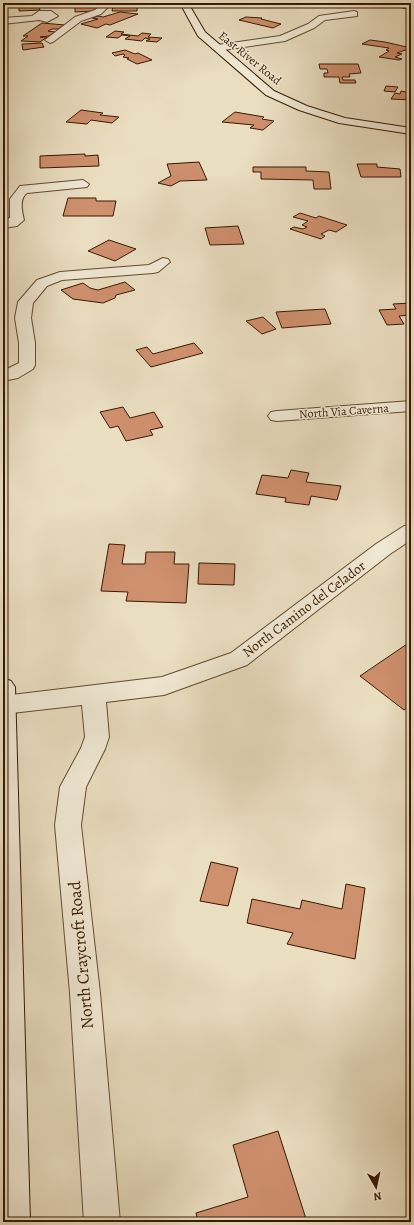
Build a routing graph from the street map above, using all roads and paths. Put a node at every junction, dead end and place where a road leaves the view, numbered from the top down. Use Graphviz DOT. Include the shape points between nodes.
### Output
graph roads {
  1 [pos="108,3"];
  2 [pos="184,3"];
  3 [pos="90,14"];
  4 [pos="354,14"];
  5 [pos="3,21"];
  6 [pos="50,40"];
  7 [pos="217,48"];
  8 [pos="411,131"];
  9 [pos="83,184"];
  10 [pos="3,224"];
  11 [pos="163,262"];
  12 [pos="3,376"];
  13 [pos="411,406"];
  14 [pos="277,416"];
  15 [pos="411,531"];
  16 [pos="93,694"];
  17 [pos="3,699"];
  18 [pos="12,1222"];
  19 [pos="102,1222"];
  1 -- 3 [label="street"];
  2 -- 7 [label="street, East River Road" via="201,34"];
  3 -- 5 [label="street" via="42,14 36,16 37,18"];
  3 -- 6 [label="street" via="78,19"];
  4 -- 7 [label="street" via="322,18 282,39"];
  7 -- 8 [label="street, East River Road" via="270,93 303,108 343,121"];
  9 -- 10 [label="street" via="24,189 18,192 15,199 17,220"];
  11 -- 12 [label="street" via="147,270 60,276 42,283 26,302 23,318 28,365"];
  13 -- 14 [label="street, North Via Caverna"];
  15 -- 16 [label="street, North Camino del Celador" via="383,549 239,659 164,686"];
  16 -- 17 [label="street, North Camino del Celador"];
  16 -- 19 [label="street, North Craycroft Road" via="96,737 93,749 73,787 68,825 85,993"];
  17 -- 18 [label="street"];
}
